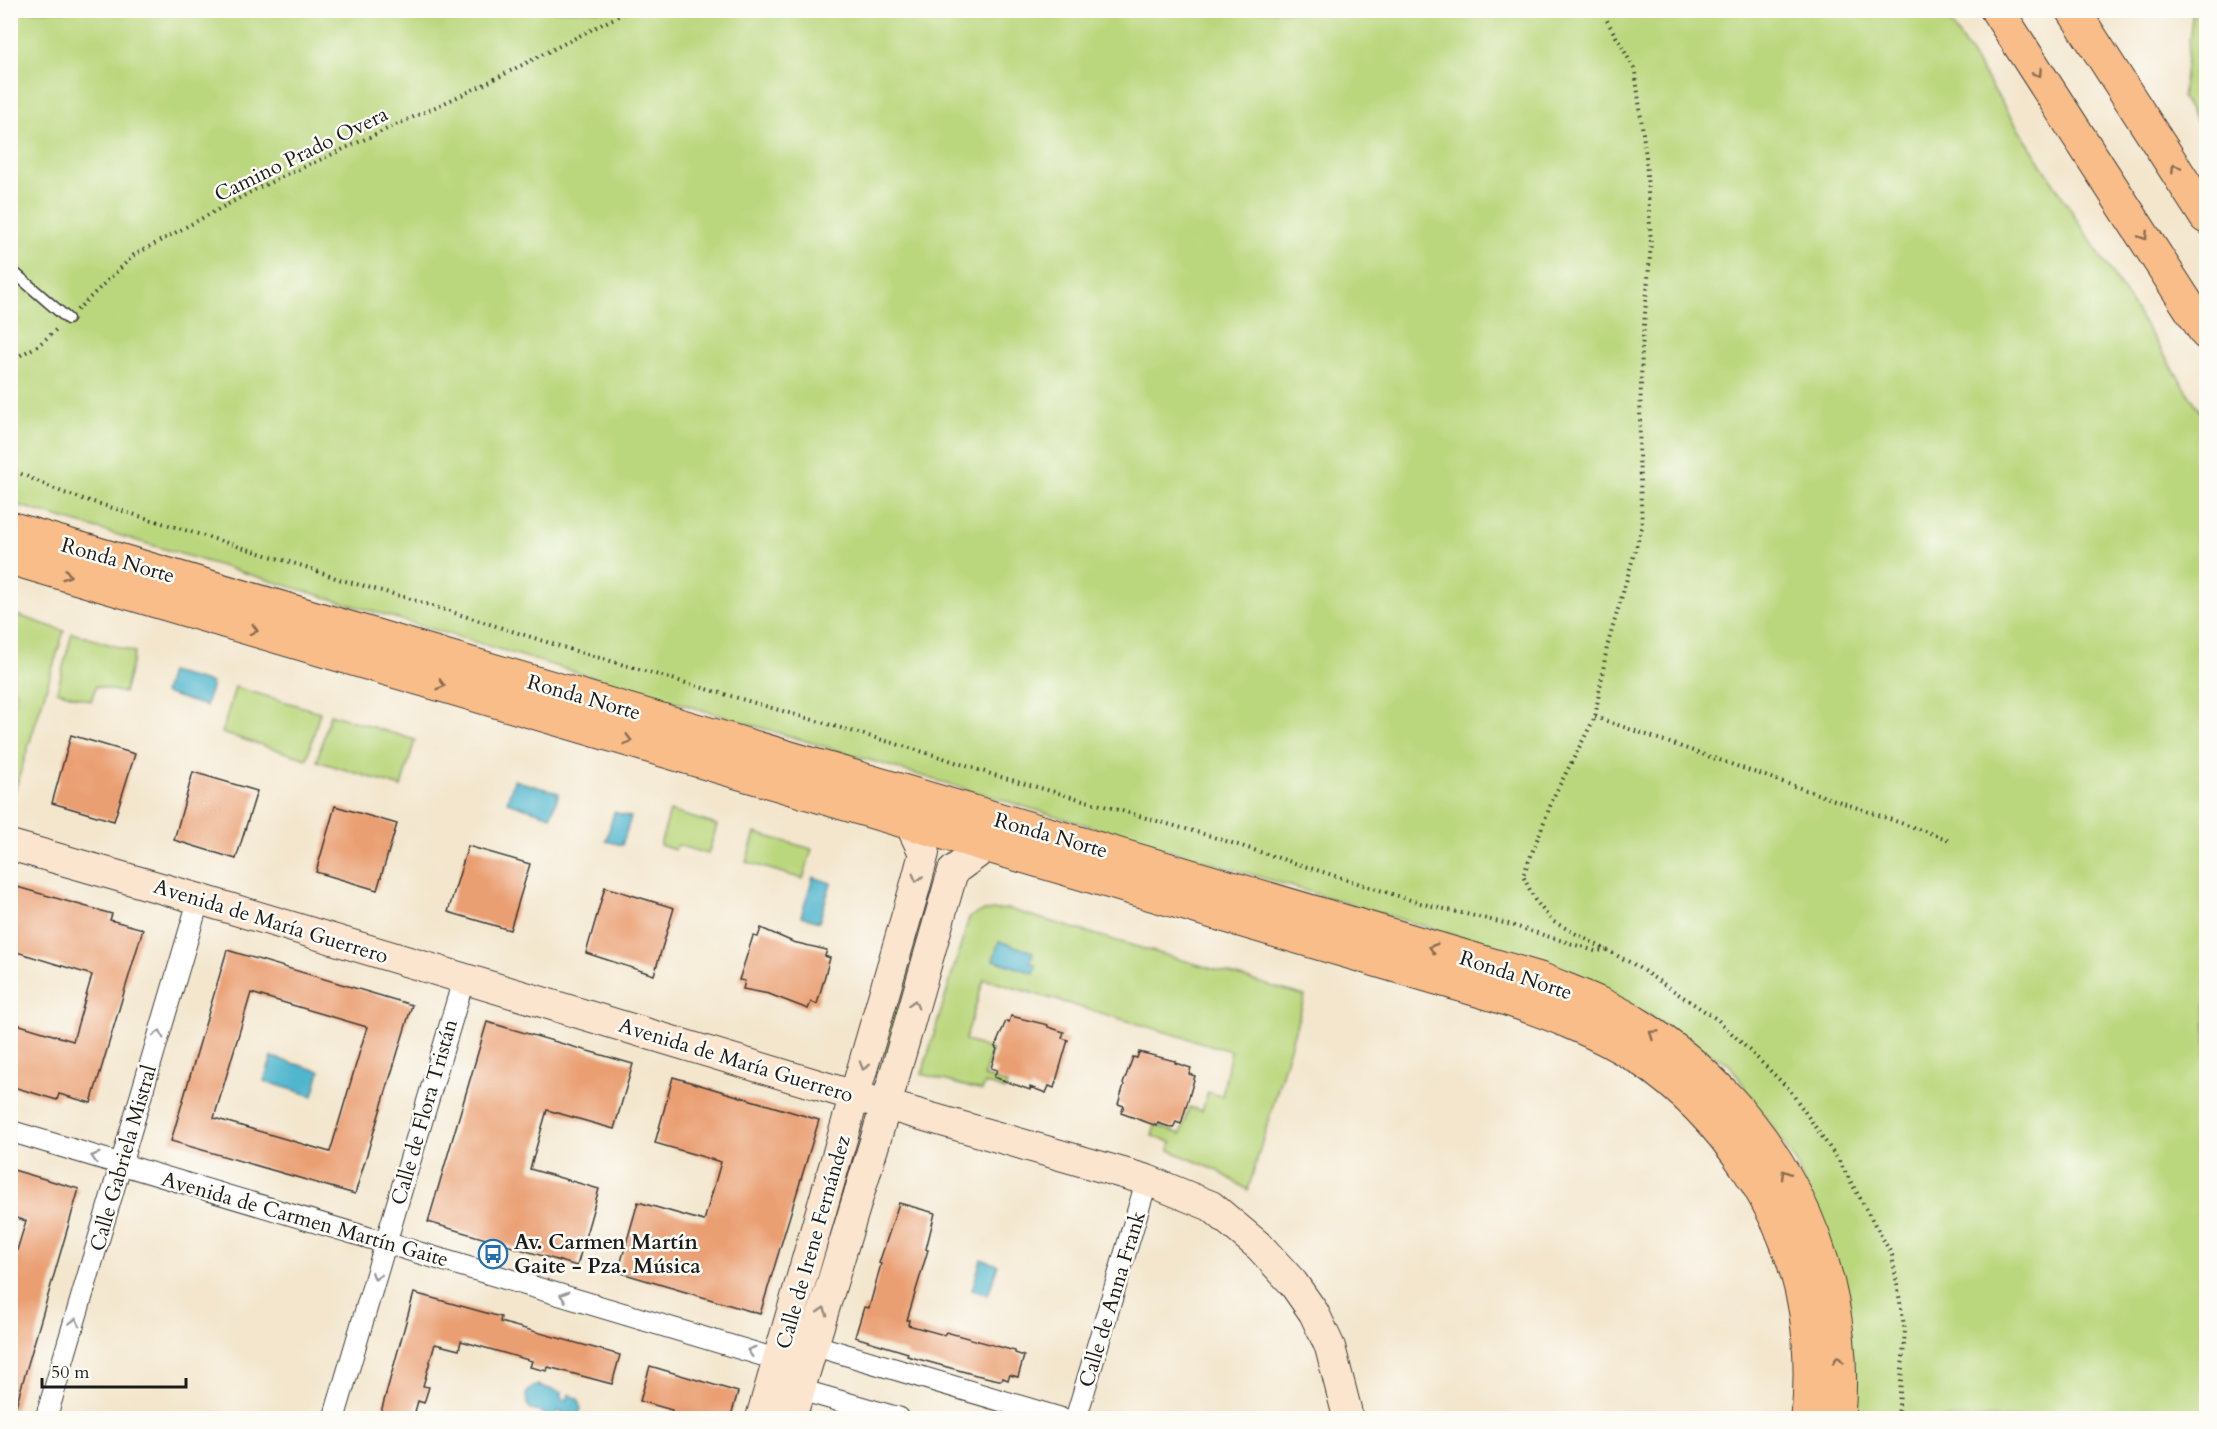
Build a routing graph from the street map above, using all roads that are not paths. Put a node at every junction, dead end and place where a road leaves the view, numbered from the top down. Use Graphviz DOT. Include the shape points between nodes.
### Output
graph roads {
  1 [pos="2002,17"];
  2 [pos="2078,18"];
  3 [pos="2206,217"];
  4 [pos="10,269"];
  5 [pos="68,319"];
  6 [pos="2206,333"];
  7 [pos="10,528"];
  8 [pos="10,558"];
  9 [pos="910,824"];
  10 [pos="10,845"];
  11 [pos="987,846"];
  12 [pos="199,899"];
  13 [pos="464,978"];
  14 [pos="855,1096"];
  15 [pos="886,1104"];
  16 [pos="10,1131"];
  17 [pos="121,1165"];
  18 [pos="1147,1180"];
  19 [pos="385,1244"];
  20 [pos="778,1360"];
  21 [pos="807,1367"];
  22 [pos="46,1419"];
  23 [pos="334,1419"];
  24 [pos="761,1419"];
  25 [pos="791,1419"];
  26 [pos="899,1419"];
  27 [pos="1060,1419"];
  28 [pos="1076,1419"];
  29 [pos="1347,1419"];
  30 [pos="1808,1419"];
  31 [pos="1838,1419"];
  1 -- 6 [label="main road, one-way"];
  3 -- 2 [label="main road, one-way"];
  4 -- 5 [label="lane"];
  31 -- 7 [label="main road, Ronda Norte, one-way" via="1839,1374 1831,1297 1820,1253 1789,1181 1767,1145 1704,1073 1658,1037 1609,1008 1528,976"];
  8 -- 9 [label="main road, Ronda Norte, one-way"];
  9 -- 11 [label="main road, Ronda Norte"];
  9 -- 14 [label="street, Calle de Irene Fernández, one-way" via="924,853"];
  10 -- 12 [label="street, Avenida de María Guerrero"];
  15 -- 11 [label="street, Calle de Irene Fernández, one-way" via="952,871"];
  11 -- 30 [label="main road, Ronda Norte" via="1508,999 1573,1024 1639,1059 1683,1093 1717,1128 1746,1166 1776,1221 1806,1315 1810,1364"];
  12 -- 13 [label="street, Avenida de María Guerrero"];
  17 -- 12 [label="street, Calle Gabriela Mistral, one-way"];
  13 -- 14 [label="street, Avenida de María Guerrero"];
  13 -- 19 [label="street, Calle de Flora Tristán"];
  14 -- 15 [label="street, Avenida de María Guerrero"];
  14 -- 20 [label="street, Calle de Irene Fernández"];
  15 -- 18 [label="street, Avenida de María Guerrero"];
  21 -- 15 [label="street, Calle de Irene Fernández, one-way"];
  17 -- 16 [label="street, Avenida de Carmen Martín Gaite, one-way"];
  17 -- 19 [label="street, Avenida de Carmen Martín Gaite"];
  22 -- 17 [label="street, Calle Gabriela Mistral, one-way"];
  18 -- 28 [label="street, Calle de Anna Frank"];
  18 -- 29 [label="street, Avenida de María Guerrero" via="1211,1206 1260,1247 1293,1283 1314,1313 1330,1347"];
  20 -- 19 [label="street, Avenida de Carmen Martín Gaite, one-way"];
  19 -- 23 [label="street, Calle de Flora Tristán, one-way"];
  20 -- 21 [label="street, Avenida de Carmen Martín Gaite"];
  20 -- 24 [label="street, Calle de Irene Fernández"];
  21 -- 25 [label="street, Calle de Irene Fernández"];
  21 -- 26 [label="street, Avenida de Carmen Martín Gaite"];
  21 -- 27 [label="street, Avenida de Carmen Martín Gaite"];
}
